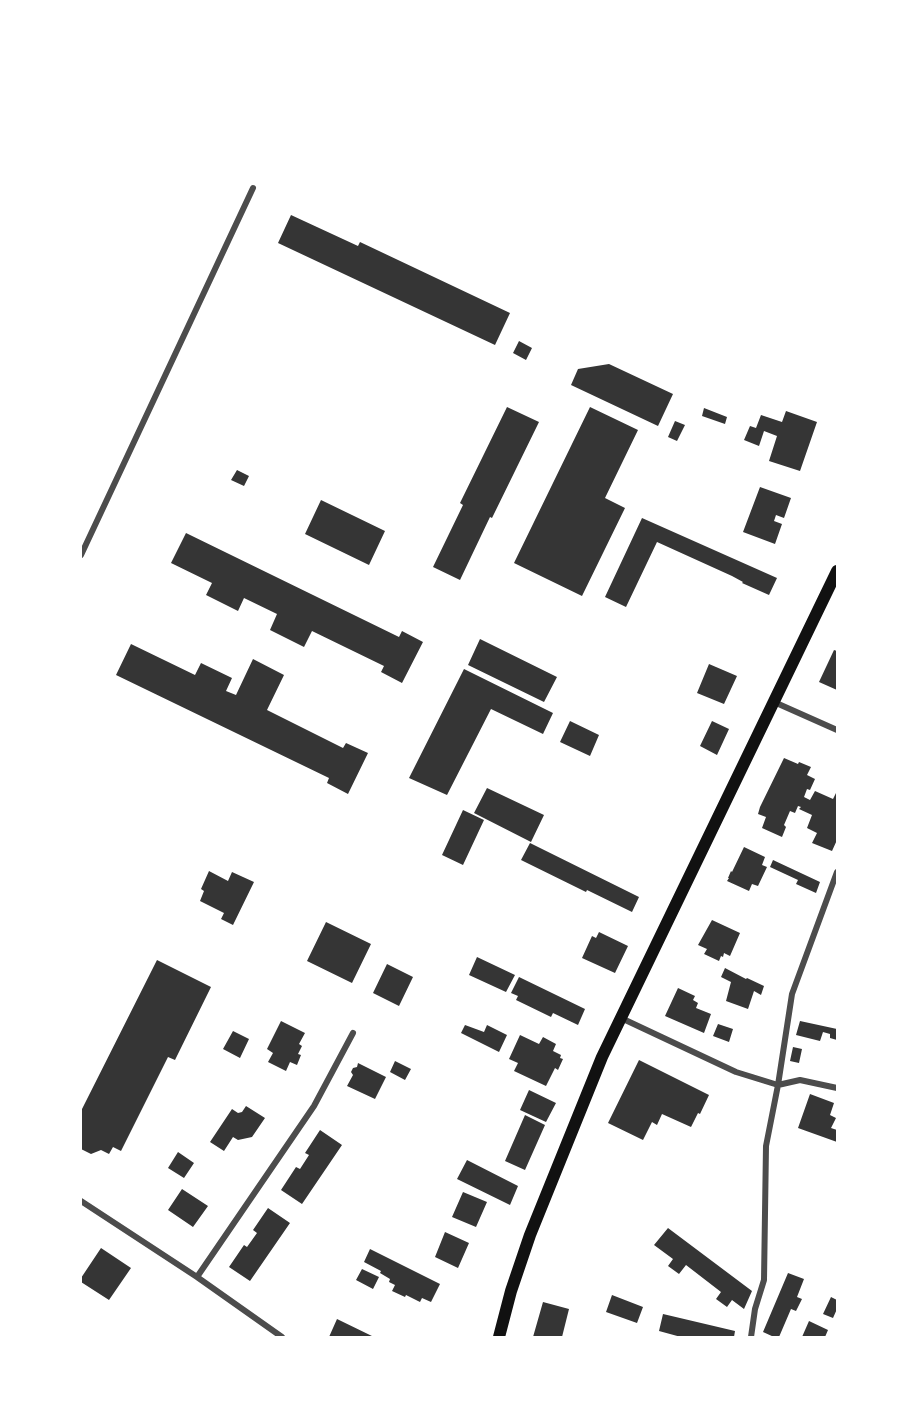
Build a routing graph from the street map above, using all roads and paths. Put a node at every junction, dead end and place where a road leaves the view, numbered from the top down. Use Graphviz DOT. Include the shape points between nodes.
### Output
graph roads {
  1 [pos="254,188"];
  2 [pos="81,555"];
  3 [pos="837,571"];
  4 [pos="773,702"];
  5 [pos="837,730"];
  6 [pos="837,872"];
  7 [pos="621,1018"];
  8 [pos="353,1033"];
  9 [pos="777,1085"];
  10 [pos="837,1088"];
  11 [pos="81,1201"];
  12 [pos="197,1277"];
  13 [pos="282,1337"];
  14 [pos="499,1337"];
  15 [pos="751,1337"];
  1 -- 2 [label="street"];
  3 -- 4 [label="main road"];
  4 -- 5 [label="street"];
  4 -- 7 [label="main road"];
  6 -- 9 [label="street" via="792,994"];
  7 -- 9 [label="street" via="736,1072"];
  7 -- 14 [label="main road" via="530,1235"];
  8 -- 12 [label="street" via="314,1106"];
  9 -- 10 [label="street" via="800,1080"];
  9 -- 15 [label="street" via="766,1146 764,1280"];
  11 -- 12 [label="street"];
  12 -- 13 [label="street"];
}
